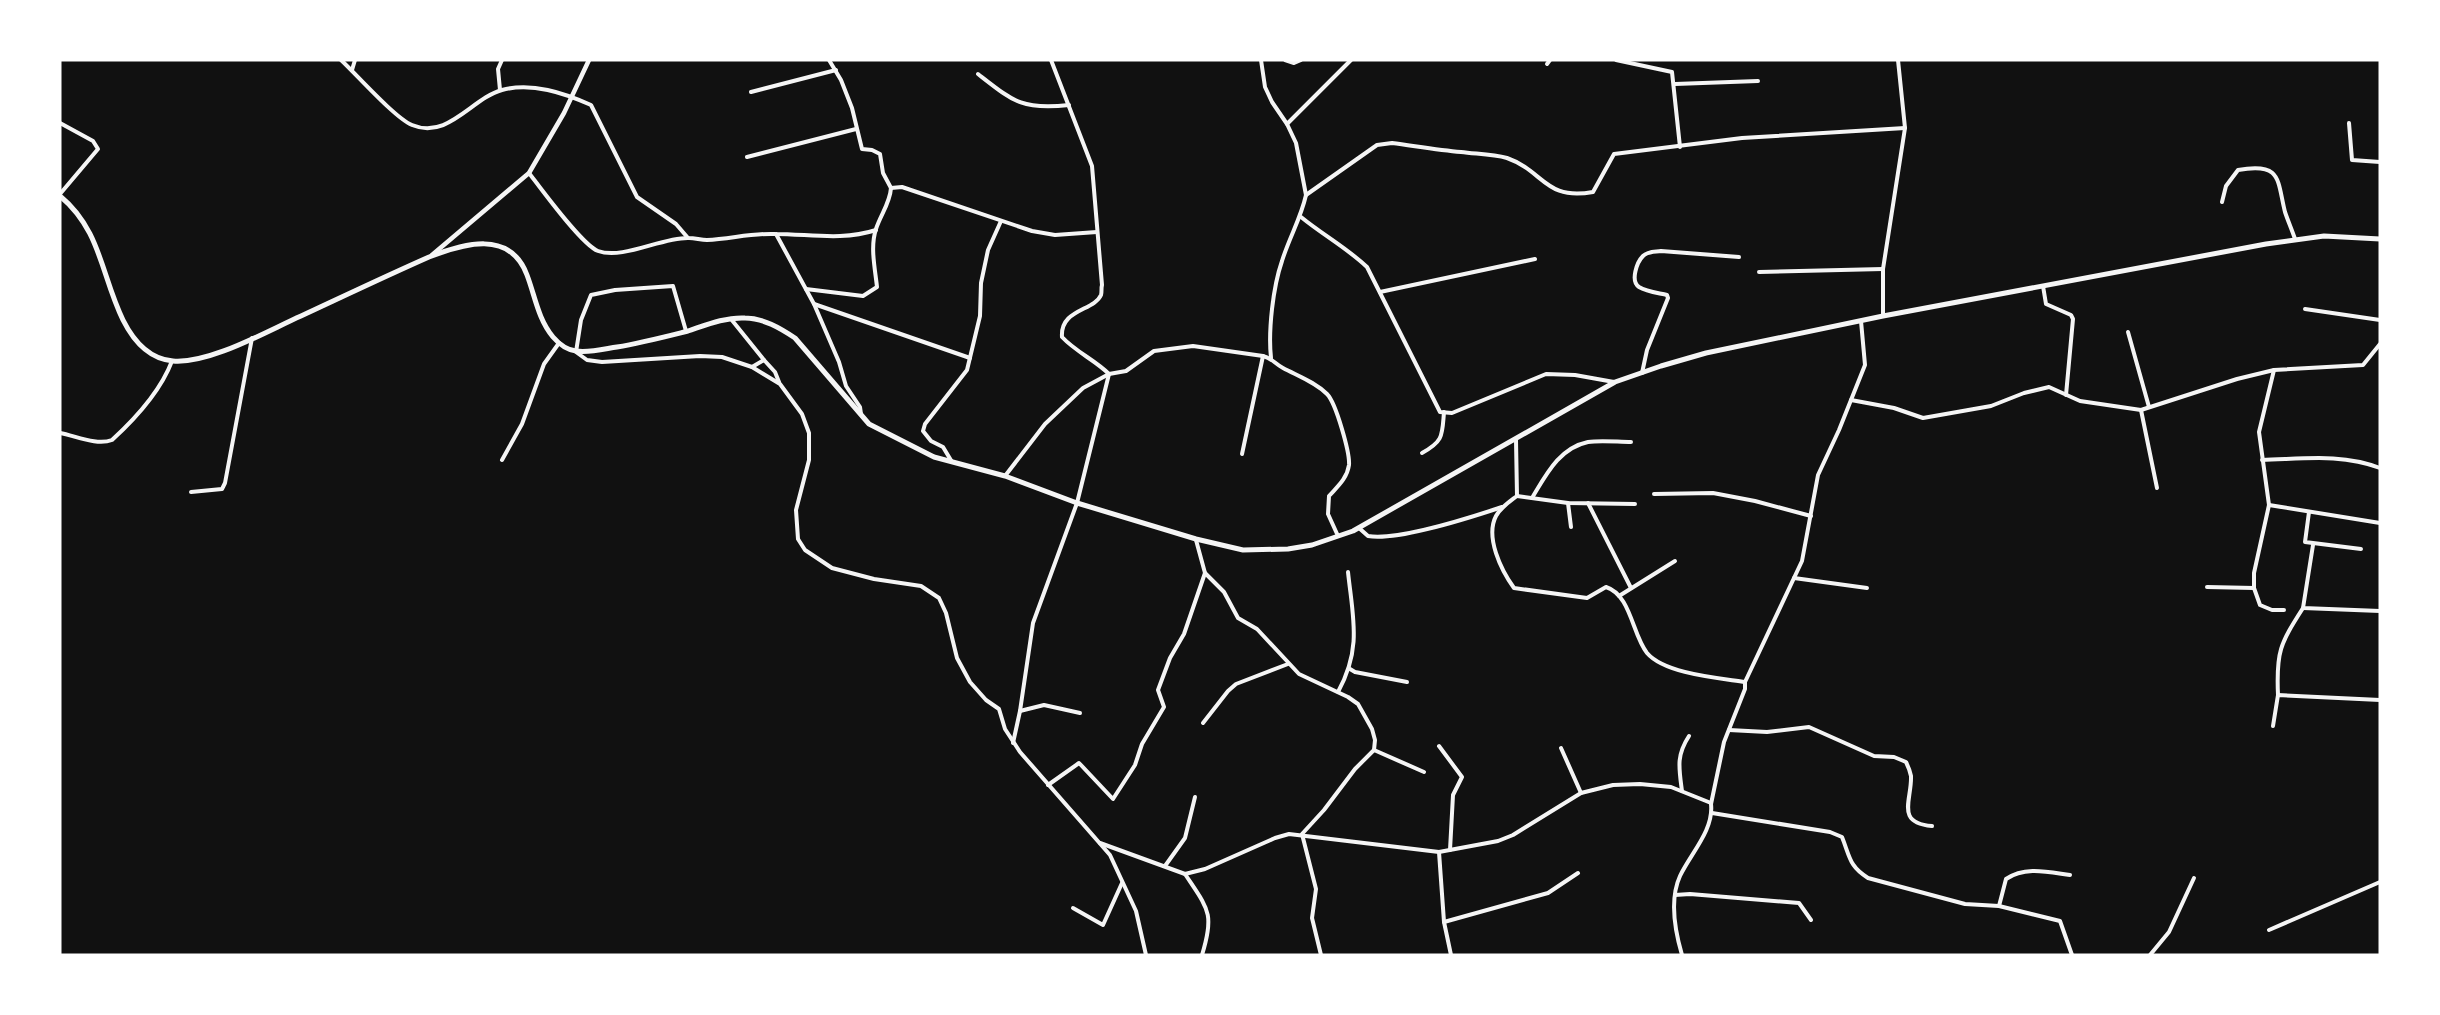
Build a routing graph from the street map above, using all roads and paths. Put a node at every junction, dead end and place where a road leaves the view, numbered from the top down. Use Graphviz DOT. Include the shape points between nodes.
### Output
graph roads {
  1 [pos="341,60"];
  2 [pos="355,60"];
  3 [pos="501,60"];
  4 [pos="589,60"];
  5 [pos="830,60"];
  6 [pos="1051,60"];
  7 [pos="1261,60"];
  8 [pos="1285,60"];
  9 [pos="1301,60"];
  10 [pos="1351,60"];
  11 [pos="1616,60"];
  12 [pos="1898,60"];
  13 [pos="352,70"];
  14 [pos="836,70"];
  15 [pos="978,74"];
  16 [pos="1758,81"];
  17 [pos="1675,84"];
  18 [pos="500,90"];
  19 [pos="751,92"];
  20 [pos="572,96"];
  21 [pos="1068,105"];
  22 [pos="60,123"];
  23 [pos="2349,123"];
  24 [pos="1287,124"];
  25 [pos="1905,128"];
  26 [pos="856,129"];
  27 [pos="1680,147"];
  28 [pos="747,157"];
  29 [pos="2380,162"];
  30 [pos="529,173"];
  31 [pos="891,188"];
  32 [pos="60,195"];
  33 [pos="1306,195"];
  34 [pos="2222,201"];
  35 [pos="1301,217"];
  36 [pos="1001,220"];
  37 [pos="876,230"];
  38 [pos="1097,232"];
  39 [pos="776,234"];
  40 [pos="688,238"];
  41 [pos="2295,239"];
  42 [pos="2380,239"];
  43 [pos="429,257"];
  44 [pos="1739,257"];
  45 [pos="1535,259"];
  46 [pos="1883,269"];
  47 [pos="1759,272"];
  48 [pos="2043,286"];
  49 [pos="806,289"];
  50 [pos="1380,292"];
  51 [pos="814,304"];
  52 [pos="2305,309"];
  53 [pos="1883,316"];
  54 [pos="731,319"];
  55 [pos="2380,320"];
  56 [pos="1861,321"];
  57 [pos="686,331"];
  58 [pos="2128,332"];
  59 [pos="253,338"];
  60 [pos="559,343"];
  61 [pos="2380,345"];
  62 [pos="576,351"];
  63 [pos="1263,356"];
  64 [pos="970,358"];
  65 [pos="1271,358"];
  66 [pos="765,360"];
  67 [pos="172,361"];
  68 [pos="752,367"];
  69 [pos="2274,370"];
  70 [pos="1642,373"];
  71 [pos="1110,374"];
  72 [pos="1615,382"];
  73 [pos="780,384"];
  74 [pos="2066,395"];
  75 [pos="1851,400"];
  76 [pos="2149,407"];
  77 [pos="2141,410"];
  78 [pos="1444,412"];
  79 [pos="861,415"];
  80 [pos="60,433"];
  81 [pos="1516,440"];
  82 [pos="1631,442"];
  83 [pos="1422,453"];
  84 [pos="1242,454"];
  85 [pos="502,460"];
  86 [pos="2262,460"];
  87 [pos="952,463"];
  88 [pos="2380,468"];
  89 [pos="1005,476"];
  90 [pos="2157,488"];
  91 [pos="191,492"];
  92 [pos="1654,494"];
  93 [pos="1517,496"];
  94 [pos="1532,498"];
  95 [pos="1077,503"];
  96 [pos="1568,503"];
  97 [pos="1588,503"];
  98 [pos="1635,504"];
  99 [pos="2270,505"];
  100 [pos="1503,506"];
  101 [pos="2309,512"];
  102 [pos="1811,516"];
  103 [pos="2380,523"];
  104 [pos="1572,527"];
  105 [pos="1359,528"];
  106 [pos="1338,537"];
  107 [pos="1196,539"];
  108 [pos="2313,544"];
  109 [pos="2361,549"];
  110 [pos="1675,561"];
  111 [pos="1348,572"];
  112 [pos="1205,573"];
  113 [pos="1794,578"];
  114 [pos="2207,587"];
  115 [pos="1631,588"];
  116 [pos="1867,588"];
  117 [pos="2254,588"];
  118 [pos="1619,597"];
  119 [pos="2303,608"];
  120 [pos="2284,610"];
  121 [pos="2380,611"];
  122 [pos="1288,663"];
  123 [pos="1350,669"];
  124 [pos="1407,682"];
  125 [pos="1745,682"];
  126 [pos="1338,692"];
  127 [pos="2278,695"];
  128 [pos="2380,700"];
  129 [pos="1020,711"];
  130 [pos="1080,713"];
  131 [pos="1203,723"];
  132 [pos="2273,726"];
  133 [pos="1729,730"];
  134 [pos="1689,736"];
  135 [pos="1013,743"];
  136 [pos="1439,746"];
  137 [pos="1561,748"];
  138 [pos="1374,750"];
  139 [pos="1424,772"];
  140 [pos="1048,785"];
  141 [pos="1682,791"];
  142 [pos="1581,793"];
  143 [pos="1195,797"];
  144 [pos="1711,804"];
  145 [pos="1712,813"];
  146 [pos="1932,826"];
  147 [pos="1302,834"];
  148 [pos="1100,843"];
  149 [pos="1450,850"];
  150 [pos="1439,852"];
  151 [pos="1165,866"];
  152 [pos="1578,873"];
  153 [pos="1185,874"];
  154 [pos="2070,875"];
  155 [pos="2194,878"];
  156 [pos="1122,882"];
  157 [pos="2380,882"];
  158 [pos="1675,895"];
  159 [pos="1999,906"];
  160 [pos="1073,908"];
  161 [pos="1811,920"];
  162 [pos="1444,922"];
  163 [pos="2269,930"];
  164 [pos="1146,955"];
  165 [pos="1202,955"];
  166 [pos="1321,955"];
  167 [pos="1451,955"];
  168 [pos="1682,955"];
  169 [pos="2072,955"];
  170 [pos="2150,955"];
  1 -- 13 [label="street"];
  2 -- 13 [label="street"];
  3 -- 18 [label="street"];
  4 -- 20 [label="street"];
  5 -- 14 [label="street"];
  6 -- 21 [label="street"];
  7 -- 24 [label="street" via="1265,87"];
  8 -- 9 [label="street"];
  10 -- 24 [label="street"];
  11 -- 17 [label="street" via="1672,72"];
  12 -- 25 [label="street"];
  13 -- 18 [label="street" via="404,120 420,128 447,124"];
  14 -- 19 [label="street"];
  14 -- 26 [label="street"];
  15 -- 21 [label="street" via="1027,106"];
  16 -- 17 [label="street"];
  17 -- 27 [label="street"];
  18 -- 20 [label="street" via="532,88"];
  20 -- 30 [label="street"];
  20 -- 40 [label="street" via="591,105 637,197 676,224"];
  21 -- 38 [label="street" via="1092,166"];
  22 -- 32 [label="street" via="93,141 98,149"];
  23 -- 29 [label="street" via="2352,160"];
  24 -- 33 [label="street" via="1296,143"];
  25 -- 27 [label="street" via="1742,138"];
  25 -- 46 [label="street"];
  26 -- 28 [label="street"];
  26 -- 31 [label="street" via="862,149 880,154"];
  27 -- 33 [label="street" via="1614,154 1593,192 1568,194 1554,190 1508,159 1385,143"];
  30 -- 40 [label="street" via="584,243 599,252 615,254"];
  30 -- 43 [label="street"];
  31 -- 36 [label="street" via="902,187"];
  31 -- 37 [label="street"];
  32 -- 67 [label="main road" via="93,236 122,319 135,340 151,355"];
  33 -- 35 [label="street"];
  34 -- 41 [label="street" via="2226,186 2238,170 2252,168 2275,175"];
  35 -- 50 [label="street" via="1367,267"];
  35 -- 65 [label="street" via="1282,262 1270,329"];
  36 -- 38 [label="street" via="1054,235"];
  36 -- 64 [label="street" via="988,250"];
  37 -- 39 [label="street" via="823,238"];
  37 -- 49 [label="street" via="873,250 877,287 863,296"];
  38 -- 71 [label="street" via="1101,295 1072,315 1062,337"];
  39 -- 40 [label="street"];
  39 -- 49 [label="street"];
  41 -- 42 [label="main road"];
  41 -- 48 [label="main road"];
  43 -- 59 [label="main road"];
  43 -- 60 [label="main road" via="476,243 505,249 526,272 542,322"];
  44 -- 70 [label="street" via="1661,251 1649,252 1641,258 1635,283 1668,298"];
  45 -- 50 [label="street"];
  46 -- 47 [label="street"];
  46 -- 53 [label="street"];
  48 -- 53 [label="main road"];
  48 -- 74 [label="street" via="2046,304 2073,319"];
  49 -- 51 [label="street"];
  50 -- 78 [label="street" via="1440,412"];
  51 -- 64 [label="street"];
  51 -- 79 [label="street"];
  52 -- 55 [label="street"];
  53 -- 56 [label="main road"];
  54 -- 57 [label="main road"];
  54 -- 66 [label="street"];
  54 -- 79 [label="main road" via="761,321 795,338"];
  56 -- 70 [label="main road" via="1706,352"];
  56 -- 75 [label="street" via="1865,365"];
  57 -- 62 [label="main road" via="630,345"];
  57 -- 62 [label="street" via="673,286 615,290 591,296 581,320"];
  58 -- 76 [label="street"];
  59 -- 67 [label="main road" via="190,360"];
  59 -- 91 [label="street" via="225,483 222,489"];
  60 -- 62 [label="main road"];
  60 -- 85 [label="street" via="544,364 522,424"];
  61 -- 69 [label="street" via="2363,365"];
  62 -- 68 [label="street" via="587,360 602,362 700,356 722,357"];
  63 -- 65 [label="street"];
  63 -- 71 [label="street" via="1174,347 1154,351 1126,371"];
  63 -- 84 [label="street"];
  64 -- 87 [label="street" via="964,375 923,431 943,447"];
  65 -- 106 [label="street" via="1320,388 1330,397 1338,414 1349,464 1343,481 1329,496 1328,514"];
  66 -- 68 [label="street"];
  66 -- 73 [label="street"];
  67 -- 80 [label="street" via="148,400 112,440"];
  68 -- 73 [label="street"];
  69 -- 76 [label="street"];
  69 -- 86 [label="street" via="2259,432"];
  70 -- 72 [label="main road"];
  71 -- 89 [label="street" via="1083,388 1063,405"];
  71 -- 95 [label="street"];
  72 -- 78 [label="street" via="1546,374 1488,400 1452,413"];
  72 -- 81 [label="main road"];
  73 -- 135 [label="street" via="802,414 809,433 809,460 796,510 798,539 805,550 832,568 921,586 939,598 957,658 970,682 999,710"];
  74 -- 75 [label="street" via="2049,387 1990,406 1923,418"];
  74 -- 77 [label="street" via="2080,401"];
  75 -- 102 [label="street" via="1818,475"];
  76 -- 77 [label="street"];
  77 -- 90 [label="street"];
  78 -- 83 [label="street" via="1442,439"];
  79 -- 87 [label="main road" via="881,432"];
  81 -- 93 [label="street"];
  81 -- 105 [label="main road"];
  82 -- 94 [label="street" via="1587,442 1562,455"];
  86 -- 88 [label="street" via="2342,458"];
  86 -- 99 [label="street"];
  87 -- 89 [label="main road"];
  89 -- 95 [label="main road"];
  92 -- 102 [label="street" via="1713,493"];
  93 -- 94 [label="street"];
  93 -- 100 [label="street"];
  94 -- 96 [label="street"];
  95 -- 107 [label="main road"];
  95 -- 129 [label="street" via="1033,623"];
  96 -- 97 [label="street"];
  96 -- 104 [label="street"];
  97 -- 98 [label="street"];
  97 -- 115 [label="street"];
  99 -- 101 [label="street"];
  99 -- 117 [label="street"];
  100 -- 105 [label="street" via="1387,537 1368,536"];
  100 -- 118 [label="street" via="1495,517 1494,544 1514,588 1587,598 1605,587"];
  101 -- 103 [label="street"];
  101 -- 108 [label="street" via="2305,542"];
  102 -- 113 [label="street" via="1802,561"];
  105 -- 106 [label="main road"];
  106 -- 107 [label="main road" via="1312,545 1263,551"];
  107 -- 112 [label="street"];
  108 -- 109 [label="street"];
  108 -- 119 [label="street"];
  110 -- 115 [label="street"];
  111 -- 123 [label="street" via="1354,642"];
  112 -- 122 [label="street" via="1224,592 1238,618 1257,628"];
  112 -- 140 [label="street" via="1184,634 1158,690 1164,707 1113,799 1079,763"];
  113 -- 116 [label="street"];
  113 -- 125 [label="street"];
  114 -- 117 [label="street"];
  115 -- 118 [label="street"];
  117 -- 120 [label="street" via="2260,605"];
  118 -- 125 [label="street" via="1647,653 1663,664"];
  119 -- 121 [label="street"];
  119 -- 127 [label="street" via="2284,637 2276,663"];
  122 -- 126 [label="street" via="1299,674"];
  122 -- 131 [label="street" via="1236,684"];
  123 -- 124 [label="street"];
  123 -- 126 [label="street"];
  125 -- 133 [label="street"];
  126 -- 138 [label="street" via="1358,704 1366,716"];
  127 -- 128 [label="street"];
  127 -- 132 [label="street"];
  129 -- 130 [label="street" via="1044,705"];
  129 -- 135 [label="street"];
  133 -- 144 [label="street"];
  133 -- 146 [label="street" via="1767,732 1809,727 1874,756 1906,762 1911,774 1909,816 1918,825"];
  134 -- 141 [label="street" via="1680,750 1678,765"];
  135 -- 140 [label="street"];
  136 -- 149 [label="street" via="1462,777 1453,795"];
  137 -- 142 [label="street"];
  138 -- 139 [label="street"];
  138 -- 147 [label="street"];
  140 -- 148 [label="street"];
  141 -- 142 [label="street" via="1640,784 1613,785"];
  141 -- 144 [label="street"];
  142 -- 149 [label="street" via="1513,835"];
  143 -- 151 [label="street" via="1185,838"];
  144 -- 145 [label="street"];
  145 -- 158 [label="street" via="1679,878"];
  145 -- 159 [label="street" via="1830,832 1842,837 1850,862 1868,878 1965,903"];
  147 -- 150 [label="street"];
  147 -- 153 [label="street" via="1275,838"];
  147 -- 166 [label="street" via="1316,889 1312,918"];
  148 -- 151 [label="street"];
  148 -- 156 [label="street"];
  149 -- 150 [label="street"];
  150 -- 162 [label="street"];
  151 -- 153 [label="street"];
  152 -- 162 [label="street" via="1548,893"];
  153 -- 165 [label="street" via="1209,918 1210,931"];
  154 -- 159 [label="street" via="2015,873 2006,879"];
  155 -- 170 [label="street" via="2169,932"];
  156 -- 160 [label="street" via="1103,925"];
  156 -- 164 [label="street" via="1136,911"];
  157 -- 163 [label="street"];
  158 -- 161 [label="street" via="1799,903"];
  158 -- 168 [label="street" via="1675,921"];
  159 -- 169 [label="street" via="2060,921"];
  162 -- 167 [label="street"];
}
